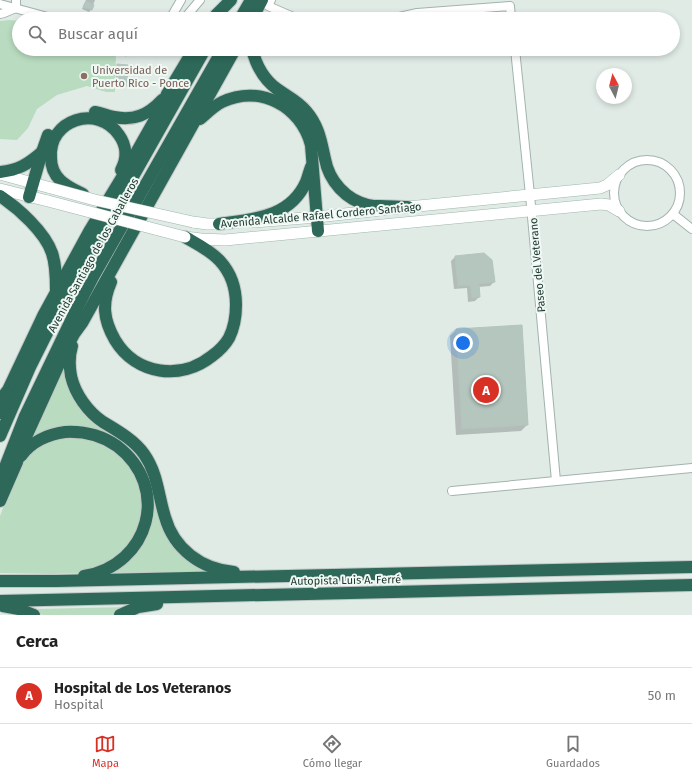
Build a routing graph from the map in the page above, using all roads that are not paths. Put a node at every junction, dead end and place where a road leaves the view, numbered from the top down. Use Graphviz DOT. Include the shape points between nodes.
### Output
graph roads {
  1 [pos="180,0"];
  2 [pos="200,0"];
  3 [pos="232,0"];
  4 [pos="250,0"];
  5 [pos="267,2"];
  6 [pos="0,4"];
  7 [pos="16,4"];
  8 [pos="37,12"];
  9 [pos="174,12"];
  10 [pos="190,12"];
  11 [pos="218,12"];
  12 [pos="226,12"];
  13 [pos="244,12"];
  14 [pos="258,12"];
  15 [pos="285,12"];
  16 [pos="430,12"];
  17 [pos="510,12"];
  18 [pos="0,14"];
  19 [pos="190,56"];
  20 [pos="201,56"];
  21 [pos="219,56"];
  22 [pos="231,56"];
  23 [pos="254,56"];
  24 [pos="516,56"];
  25 [pos="167,94"];
  26 [pos="193,125"];
  27 [pos="42,152"];
  28 [pos="312,162"];
  29 [pos="0,173"];
  30 [pos="620,175"];
  31 [pos="33,183"];
  32 [pos="0,189"];
  33 [pos="114,189"];
  34 [pos="530,195"];
  35 [pos="0,196"];
  36 [pos="29,197"];
  37 [pos="95,200"];
  38 [pos="408,207"];
  39 [pos="532,210"];
  40 [pos="619,211"];
  41 [pos="673,214"];
  42 [pos="317,217"];
  43 [pos="219,224"];
  44 [pos="692,228"];
  45 [pos="318,231"];
  46 [pos="185,237"];
  47 [pos="124,247"];
  48 [pos="56,293"];
  49 [pos="82,323"];
  50 [pos="8,390"];
  51 [pos="0,400"];
  52 [pos="0,413"];
  53 [pos="0,436"];
  54 [pos="17,462"];
  55 [pos="692,468"];
  56 [pos="0,480"];
  57 [pos="556,481"];
  58 [pos="452,491"];
  59 [pos="0,501"];
  60 [pos="692,567"];
  61 [pos="317,576"];
  62 [pos="0,581"];
  63 [pos="39,581"];
  64 [pos="692,585"];
  65 [pos="214,596"];
  66 [pos="0,601"];
  67 [pos="0,606"];
  68 [pos="34,615"];
  69 [pos="120,615"];
  1 -- 9 [label="street"];
  2 -- 10 [label="street"];
  3 -- 11 [label="highway"];
  3 -- 12 [label="highway"];
  4 -- 13 [label="highway"];
  5 -- 14 [label="highway"];
  5 -- 15 [label="street"];
  6 -- 7 [label="street"];
  7 -- 8 [label="street"];
  7 -- 18 [label="street"];
  16 -- 17 [label="street" via="510,6"];
  19 -- 25 [label="highway"];
  20 -- 53 [label="highway, Avenida Santiago de los Caballeros" via="65,297 30,367"];
  21 -- 56 [label="highway, Avenida Santiago de los Caballeros" via="76,310 25,416"];
  22 -- 26 [label="highway"];
  23 -- 38 [label="highway" via="264,77 301,106 315,124 321,138 326,165 339,188 353,199 369,206"];
  24 -- 34 [label="street, Paseo del Veterano"];
  25 -- 27 [label="highway" via="148,113 137,117 120,118 91,111 71,115 52,129"];
  25 -- 33 [label="highway"];
  26 -- 28 [label="highway" via="226,100 246,96 265,98 282,105 298,119 309,139"];
  26 -- 47 [label="highway"];
  27 -- 29 [label="highway" via="21,168"];
  27 -- 31 [label="highway"];
  28 -- 42 [label="highway"];
  28 -- 43 [label="highway" via="303,188 293,202 268,216"];
  29 -- 31 [label="street, Avenida Alcalde Rafael Cordero Santiago"];
  30 -- 34 [label="street, Avenida Alcalde Rafael Cordero Santiago" via="600,188"];
  30 -- 40 [label="street" via="614,193"];
  30 -- 41 [label="street" via="628,166 640,161 652,160 664,165 674,173 680,184 681,197"];
  31 -- 36 [label="highway"];
  31 -- 37 [label="street, Avenida Alcalde Rafael Cordero Santiago, bridge"];
  32 -- 36 [label="street, Avenida Alcalde Rafael Cordero Santiago"];
  33 -- 37 [label="highway, bridge" via="125,161 121,138 104,122 84,118 75,120 56,135 50,156 53,171 68,186"];
  33 -- 48 [label="highway"];
  34 -- 38 [label="street, Avenida Alcalde Rafael Cordero Santiago"];
  34 -- 39 [label="street, Paseo del Veterano"];
  35 -- 48 [label="highway" via="18,210 47,242 55,264"];
  36 -- 46 [label="street, Avenida Alcalde Rafael Cordero Santiago, bridge"];
  37 -- 43 [label="street, Avenida Alcalde Rafael Cordero Santiago, bridge" via="193,222"];
  38 -- 42 [label="street, Avenida Alcalde Rafael Cordero Santiago"];
  39 -- 40 [label="street, Avenida Alcalde Rafael Cordero Santiago" via="601,204"];
  39 -- 45 [label="street, Avenida Alcalde Rafael Cordero Santiago"];
  39 -- 57 [label="street, Paseo del Veterano"];
  40 -- 41 [label="street" via="633,223 646,226 658,225"];
  41 -- 44 [label="street"];
  42 -- 43 [label="street, Avenida Alcalde Rafael Cordero Santiago"];
  42 -- 45 [label="highway"];
  45 -- 46 [label="street, Avenida Alcalde Rafael Cordero Santiago" via="225,240"];
  46 -- 47 [label="highway" via="205,248 225,268 233,283 236,310 228,338 217,352 203,363 176,371 168,372 141,365 122,350 112,334 105,313 105,300"];
  47 -- 49 [label="highway"];
  48 -- 50 [label="highway"];
  49 -- 54 [label="highway" via="58,367"];
  49 -- 61 [label="highway" via="70,357 75,387 91,412 144,454 156,478 167,523 181,547 199,562 218,570"];
  50 -- 51 [label="highway"];
  50 -- 52 [label="highway"];
  54 -- 59 [label="highway"];
  54 -- 63 [label="highway" via="28,448 48,436 72,432 94,434 112,443 131,459 140,473 146,490 147,511 143,529 137,543 126,556 104,570 92,574"];
  55 -- 57 [label="street"];
  57 -- 58 [label="street"];
  60 -- 61 [label="highway, Autopista Luis A. Ferré"];
  61 -- 63 [label="highway, Autopista Luis A. Ferré"];
  62 -- 63 [label="highway, Autopista Luis A. Ferré"];
  64 -- 65 [label="highway, Autopista Luis A. Ferré"];
  65 -- 66 [label="highway, Autopista Luis A. Ferré"];
  65 -- 69 [label="highway" via="200,603 146,605"];
  67 -- 68 [label="highway"];
}
